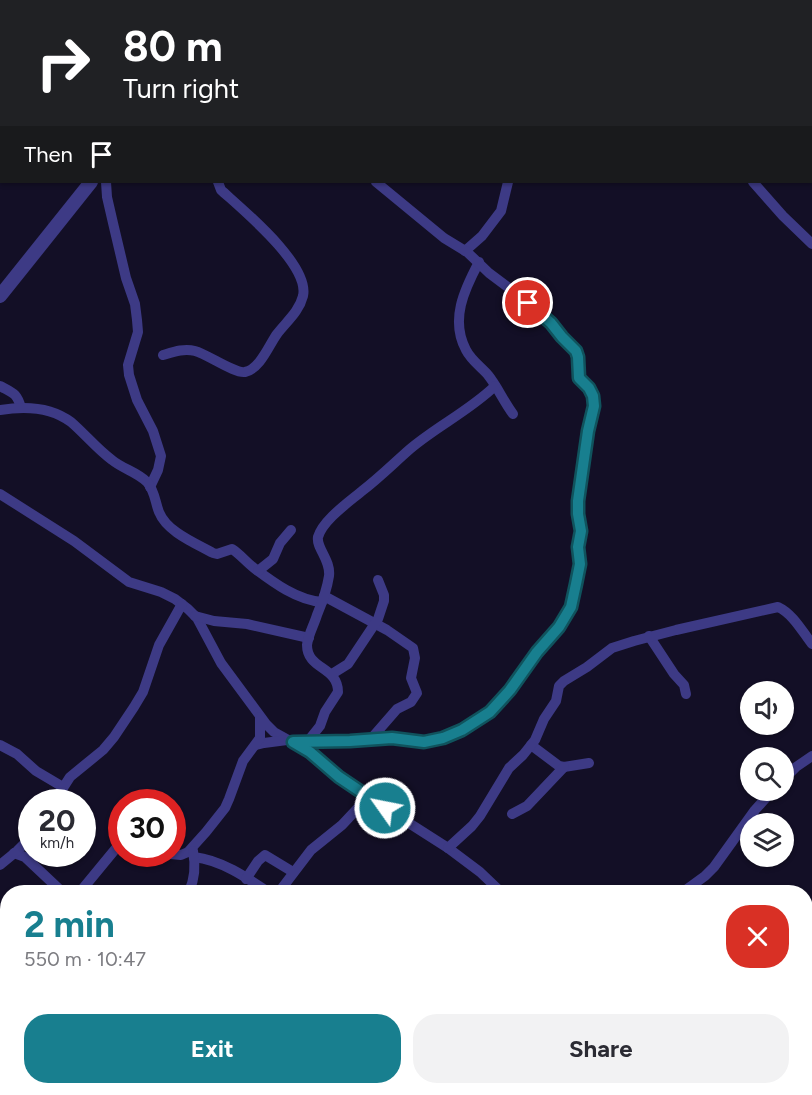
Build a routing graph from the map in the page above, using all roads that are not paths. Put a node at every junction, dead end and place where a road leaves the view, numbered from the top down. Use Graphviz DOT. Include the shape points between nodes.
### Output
graph roads {
  1 [pos="90,183"];
  2 [pos="106,183"];
  3 [pos="218,183"];
  4 [pos="377,183"];
  5 [pos="508,183"];
  6 [pos="754,183"];
  7 [pos="812,244"];
  8 [pos="465,251"];
  9 [pos="478,262"];
  10 [pos="0,296"];
  11 [pos="164,355"];
  12 [pos="0,386"];
  13 [pos="495,387"];
  14 [pos="21,408"];
  15 [pos="0,410"];
  16 [pos="513,414"];
  17 [pos="150,487"];
  18 [pos="0,494"];
  19 [pos="291,530"];
  20 [pos="258,571"];
  21 [pos="378,580"];
  22 [pos="323,599"];
  23 [pos="182,604"];
  24 [pos="195,616"];
  25 [pos="375,624"];
  26 [pos="649,636"];
  27 [pos="309,638"];
  28 [pos="812,644"];
  29 [pos="332,674"];
  30 [pos="686,694"];
  31 [pos="261,717"];
  32 [pos="370,740"];
  33 [pos="290,741"];
  34 [pos="308,741"];
  35 [pos="0,745"];
  36 [pos="531,745"];
  37 [pos="255,746"];
  38 [pos="812,756"];
  39 [pos="589,764"];
  40 [pos="564,767"];
  41 [pos="794,769"];
  42 [pos="63,788"];
  43 [pos="367,796"];
  44 [pos="763,801"];
  45 [pos="512,814"];
  46 [pos="447,848"];
  47 [pos="18,849"];
  48 [pos="193,852"];
  49 [pos="14,853"];
  50 [pos="186,854"];
  51 [pos="108,858"];
  52 [pos="0,865"];
  53 [pos="293,872"];
  54 [pos="246,879"];
  55 [pos="54,885"];
  56 [pos="86,885"];
  57 [pos="192,885"];
  58 [pos="256,885"];
  59 [pos="284,885"];
  60 [pos="494,885"];
  61 [pos="693,885"];
  1 -- 10 [label="street"];
  2 -- 17 [label="street" via="137,320 129,375 161,456"];
  3 -- 11 [label="street" via="221,190 269,234 296,269 304,292 302,299 260,360 246,372 195,351"];
  4 -- 8 [label="street"];
  5 -- 8 [label="street" via="501,211"];
  6 -- 7 [label="street"];
  8 -- 9 [label="street"];
  9 -- 13 [label="street" via="461,301 459,325 467,352"];
  9 -- 32 [label="street" via="551,323 572,346 578,357 579,378 593,396 578,501 580,564 571,607 490,712 443,738 424,742"];
  12 -- 14 [label="street" via="13,392"];
  13 -- 16 [label="street"];
  13 -- 22 [label="street" via="411,449 325,525 317,539 328,565"];
  14 -- 15 [label="street"];
  14 -- 17 [label="street" via="35,408 71,422 113,461"];
  17 -- 20 [label="street" via="160,514 173,530 213,553 232,549"];
  18 -- 23 [label="street" via="129,582"];
  19 -- 20 [label="street" via="273,559"];
  20 -- 22 [label="street" via="295,594 309,600"];
  21 -- 25 [label="street" via="384,601"];
  22 -- 25 [label="street"];
  22 -- 27 [label="street"];
  23 -- 24 [label="street"];
  23 -- 42 [label="street" via="159,645 143,692 129,716 103,750 70,777"];
  24 -- 27 [label="street"];
  24 -- 31 [label="street" via="221,663"];
  25 -- 29 [label="street" via="348,664"];
  25 -- 32 [label="street" via="413,648 411,678 417,693"];
  26 -- 28 [label="street" via="778,607"];
  26 -- 30 [label="street" via="684,685"];
  26 -- 36 [label="street" via="612,648 561,683 556,701"];
  27 -- 29 [label="street" via="309,656"];
  29 -- 34 [label="street" via="338,692"];
  31 -- 33 [label="street" via="274,732"];
  31 -- 37 [label="street" via="260,738"];
  32 -- 34 [label="street"];
  33 -- 34 [label="street"];
  33 -- 37 [label="street"];
  33 -- 43 [label="street"];
  35 -- 42 [label="street"];
  36 -- 40 [label="street"];
  36 -- 46 [label="street" via="509,768 472,826"];
  37 -- 48 [label="street" via="243,761 225,808"];
  38 -- 41 [label="street"];
  39 -- 40 [label="street"];
  40 -- 45 [label="street" via="527,806"];
  43 -- 46 [label="street"];
  43 -- 53 [label="street" via="342,825 310,850"];
  44 -- 61 [label="street" via="714,867"];
  46 -- 60 [label="street"];
  47 -- 49 [label="street"];
  48 -- 50 [label="street"];
  48 -- 54 [label="street"];
  48 -- 57 [label="street"];
  49 -- 52 [label="street"];
  49 -- 55 [label="street" via="25,857"];
  51 -- 56 [label="street"];
  53 -- 54 [label="street" via="265,855"];
  53 -- 59 [label="street"];
  54 -- 58 [label="street"];
}
